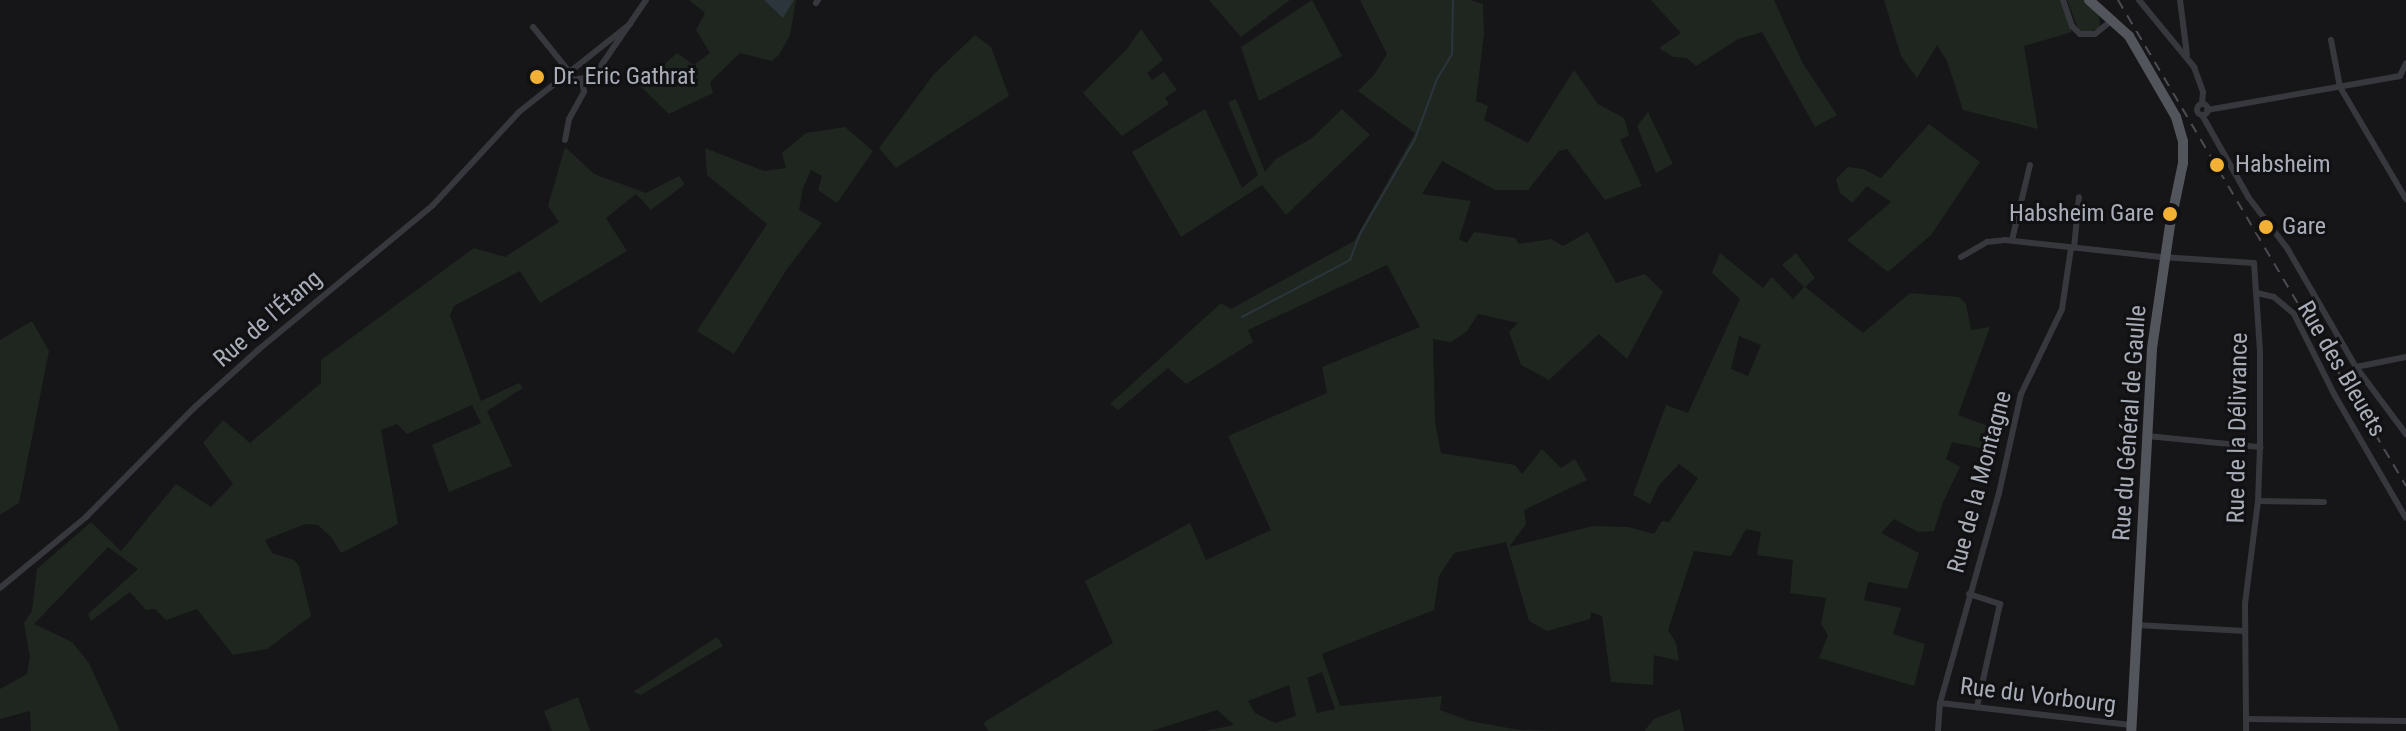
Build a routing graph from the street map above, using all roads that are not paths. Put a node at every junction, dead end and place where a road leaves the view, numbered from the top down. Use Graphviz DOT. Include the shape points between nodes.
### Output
graph roads {
  1 [pos="646,0"];
  2 [pos="2063,0"];
  3 [pos="2089,0"];
  4 [pos="2139,0"];
  5 [pos="2180,0"];
  6 [pos="2112,20"];
  7 [pos="630,24"];
  8 [pos="533,27"];
  9 [pos="2331,40"];
  10 [pos="590,55"];
  11 [pos="2187,55"];
  12 [pos="2406,63"];
  13 [pos="600,67"];
  14 [pos="568,73"];
  15 [pos="579,78"];
  16 [pos="560,80"];
  17 [pos="2340,87"];
  18 [pos="2204,112"];
  19 [pos="565,140"];
  20 [pos="2030,165"];
  21 [pos="2079,197"];
  22 [pos="2406,199"];
  23 [pos="2012,240"];
  24 [pos="2073,248"];
  25 [pos="1961,257"];
  26 [pos="2165,258"];
  27 [pos="2257,293"];
  28 [pos="2406,357"];
  29 [pos="2356,367"];
  30 [pos="2406,434"];
  31 [pos="2147,436"];
  32 [pos="2260,447"];
  33 [pos="2258,501"];
  34 [pos="2324,502"];
  35 [pos="2406,518"];
  36 [pos="0,588"];
  37 [pos="1969,594"];
  38 [pos="2136,625"];
  39 [pos="2245,631"];
  40 [pos="1940,703"];
  41 [pos="1977,707"];
  42 [pos="2246,719"];
  43 [pos="2367,720"];
  44 [pos="2406,721"];
  45 [pos="2131,728"];
  46 [pos="1938,731"];
  47 [pos="2246,731"];
  48 [pos="2367,731"];
  1 -- 7 [label="street, Rue de l'Étang"];
  2 -- 6 [label="street" via="2080,34 2095,34"];
  3 -- 6 [label="main road"];
  4 -- 11 [label="street"];
  5 -- 11 [label="street"];
  6 -- 26 [label="main road, Rue du Général de Gaulle" via="2129,36 2178,120 2183,157"];
  7 -- 10 [label="street, Rue de l'Étang"];
  7 -- 13 [label="street, Rue de l'Étang"];
  8 -- 14 [label="street"];
  9 -- 17 [label="street"];
  10 -- 13 [label="street"];
  10 -- 14 [label="street, Rue de l'Étang"];
  11 -- 18 [label="street" via="2200,81"];
  12 -- 17 [label="street" via="2400,76"];
  13 -- 15 [label="street, Rue de l'Étang"];
  14 -- 15 [label="street"];
  14 -- 16 [label="street, Rue de l'Étang"];
  15 -- 16 [label="street, Rue de l'Étang"];
  15 -- 19 [label="street" via="584,92 569,119"];
  16 -- 36 [label="street, Rue de l'Étang" via="492,137 433,205 258,350 86,517"];
  17 -- 18 [label="street"];
  17 -- 22 [label="street"];
  18 -- 29 [label="street" via="2249,198 2287,248"];
  20 -- 23 [label="street"];
  21 -- 24 [label="street, Rue de la Montagne"];
  23 -- 24 [label="street"];
  23 -- 25 [label="street" via="1987,242"];
  24 -- 26 [label="street"];
  24 -- 37 [label="street, Rue de la Montagne" via="2062,309 2021,394"];
  26 -- 27 [label="street, Rue de la Délivrance" via="2251,261"];
  26 -- 31 [label="main road, Rue du Général de Gaulle"];
  27 -- 32 [label="street, Rue de la Délivrance"];
  27 -- 35 [label="street, Rue des Bleuets" via="2274,297 2294,314"];
  28 -- 29 [label="street"];
  29 -- 30 [label="street"];
  31 -- 32 [label="street"];
  31 -- 38 [label="main road, Rue du Général de Gaulle"];
  32 -- 33 [label="street, Rue de la Délivrance"];
  33 -- 34 [label="street"];
  33 -- 39 [label="street, Rue de la Délivrance"];
  37 -- 40 [label="street, Rue de la Montagne"];
  37 -- 41 [label="street" via="2000,604"];
  38 -- 39 [label="street"];
  38 -- 45 [label="main road, Rue du Général de Gaulle"];
  39 -- 42 [label="street, Rue de la Délivrance"];
  40 -- 41 [label="street, Rue du Vorbourg"];
  40 -- 46 [label="street, Rue de la Montagne"];
  41 -- 45 [label="street, Rue du Vorbourg"];
  42 -- 43 [label="street"];
  42 -- 47 [label="street, Rue de la Délivrance"];
  43 -- 44 [label="street"];
  43 -- 48 [label="street"];
}
